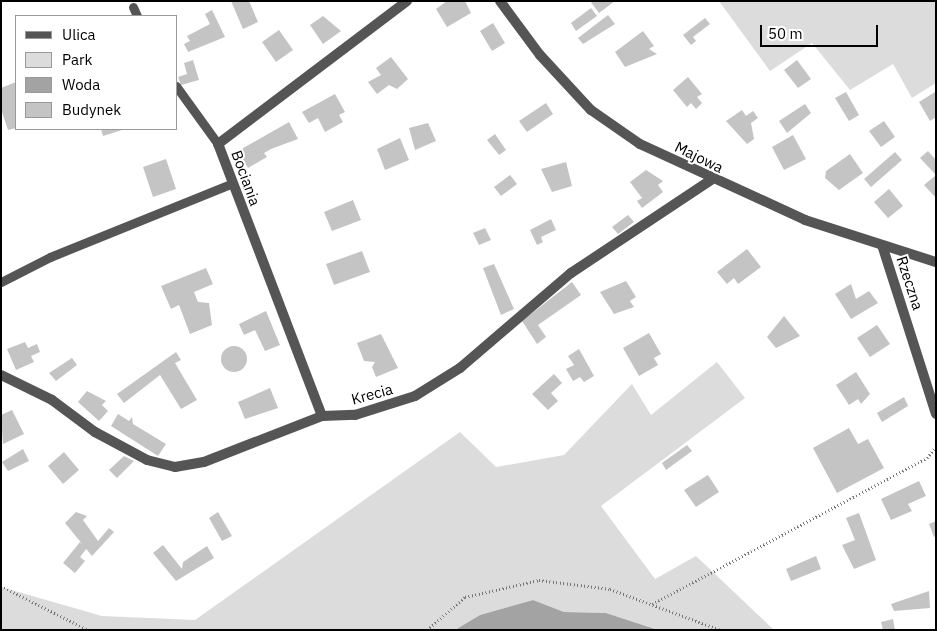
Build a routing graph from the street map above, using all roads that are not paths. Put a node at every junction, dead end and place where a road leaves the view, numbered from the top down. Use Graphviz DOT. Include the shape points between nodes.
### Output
graph roads {
  1 [pos="407,1"];
  2 [pos="500,1"];
  3 [pos="133,7"];
  4 [pos="137,15"];
  5 [pos="178,89"];
  6 [pos="218,144"];
  7 [pos="711,180"];
  8 [pos="231,184"];
  9 [pos="883,248"];
  10 [pos="936,262"];
  11 [pos="1,282"];
  12 [pos="1,375"];
  13 [pos="935,407"];
  14 [pos="322,416"];
  1 -- 6 [label="street, Bociania"];
  2 -- 7 [label="street, Majowa" via="540,55 591,110 640,144"];
  3 -- 4 [label="lane"];
  5 -- 6 [label="lane"];
  6 -- 8 [label="street, Bociania"];
  7 -- 9 [label="street, Majowa"];
  7 -- 14 [label="street, Krecia" via="571,273 460,368 416,396 354,415"];
  8 -- 11 [label="lane" via="50,257"];
  8 -- 14 [label="street, Bociania"];
  9 -- 10 [label="street, Majowa"];
  9 -- 13 [label="street, Rzeczna"];
  12 -- 14 [label="street, Krecia" via="52,400 95,432 147,460 175,467 204,462"];
}
